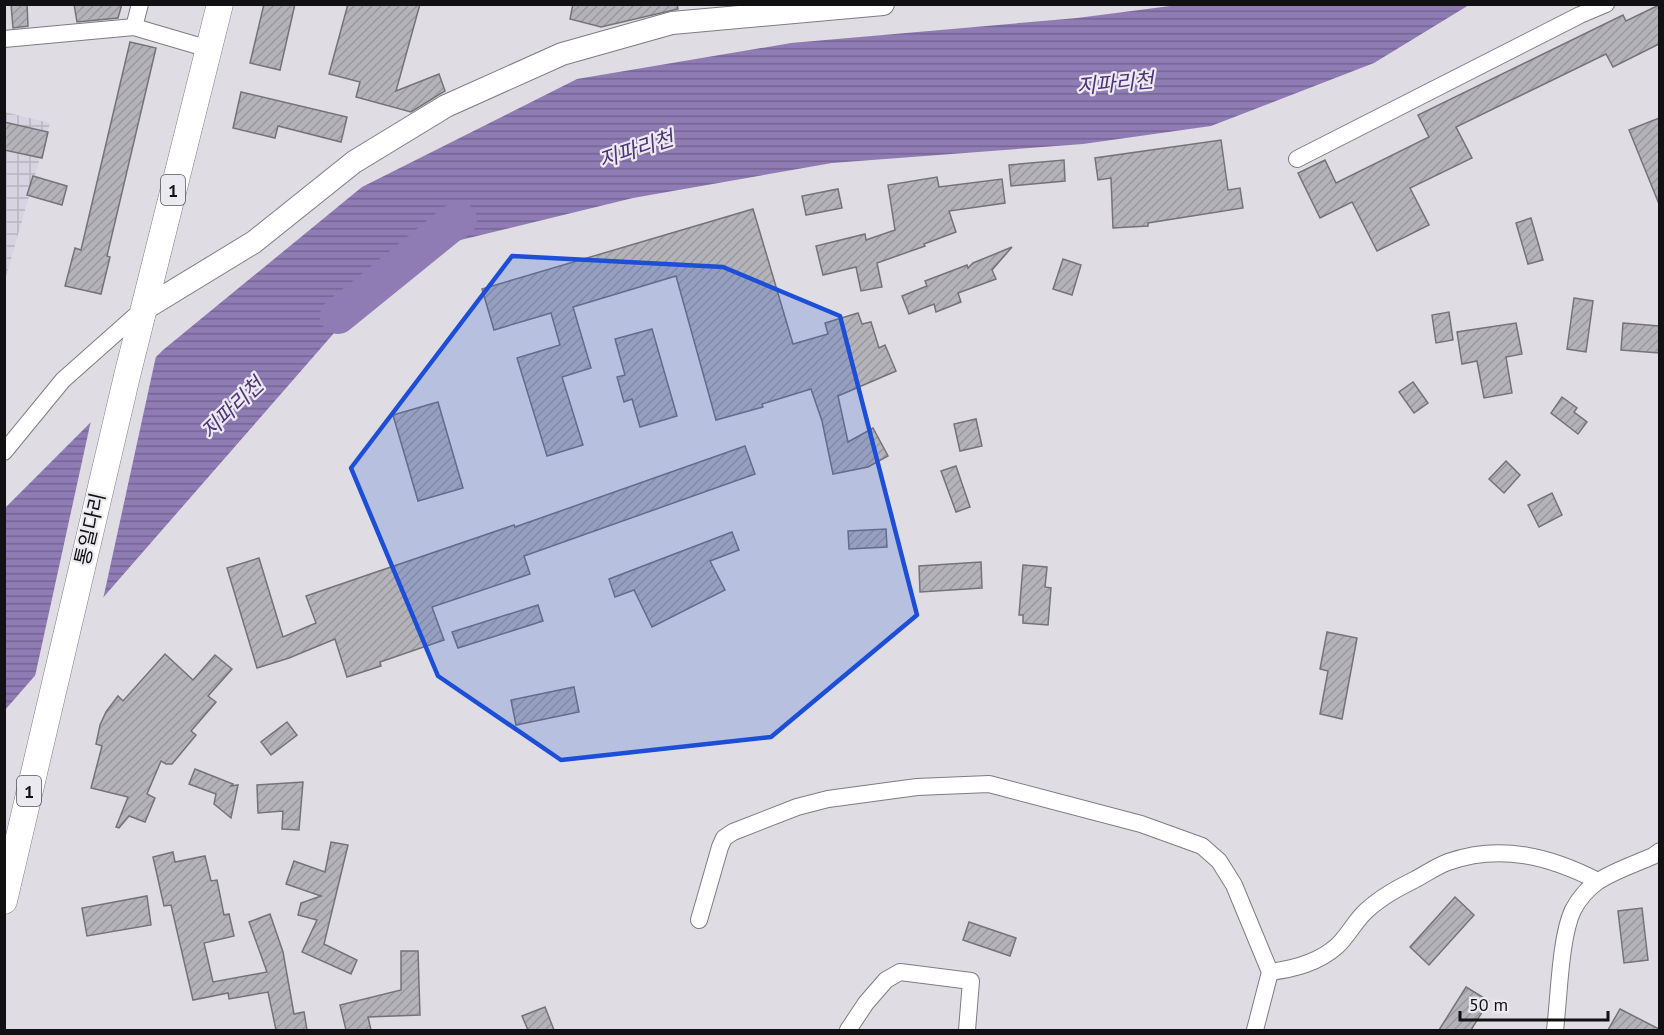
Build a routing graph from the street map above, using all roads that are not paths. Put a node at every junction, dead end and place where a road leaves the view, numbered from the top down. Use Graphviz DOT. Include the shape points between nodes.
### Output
graph roads {
  1 [pos="140,4"];
  2 [pos="220,4"];
  3 [pos="883,4"];
  4 [pos="1606,4"];
  5 [pos="134,27"];
  6 [pos="4,39"];
  7 [pos="209,49"];
  8 [pos="1297,159"];
  9 [pos="144,309"];
  10 [pos="4,453"];
  11 [pos="1659,851"];
  12 [pos="1598,881"];
  13 [pos="4,901"];
  14 [pos="699,920"];
  15 [pos="1270,972"];
  16 [pos="848,1030"];
  17 [pos="967,1030"];
  18 [pos="1254,1030"];
  19 [pos="1556,1030"];
  1 -- 5 [label="street"];
  2 -- 7 [label="main road, 1"];
  3 -- 9 [label="street" via="672,23 562,54 446,106 354,162 254,242"];
  4 -- 8 [label="street"];
  5 -- 6 [label="street"];
  5 -- 7 [label="street"];
  7 -- 9 [label="main road, 1"];
  9 -- 10 [label="street" via="63,380"];
  9 -- 13 [label="main road, 통일다리 / 1"];
  11 -- 12 [label="street"];
  12 -- 15 [label="street" via="1532,855 1490,853 1448,862 1390,892 1327,954 1305,965"];
  12 -- 19 [label="street" via="1585,893 1569,922"];
  14 -- 15 [label="street" via="720,847 733,832 828,799 989,784 1141,824 1202,846 1219,861 1234,885"];
  15 -- 18 [label="street"];
  16 -- 17 [label="street" via="886,980 900,972 971,981"];
}
